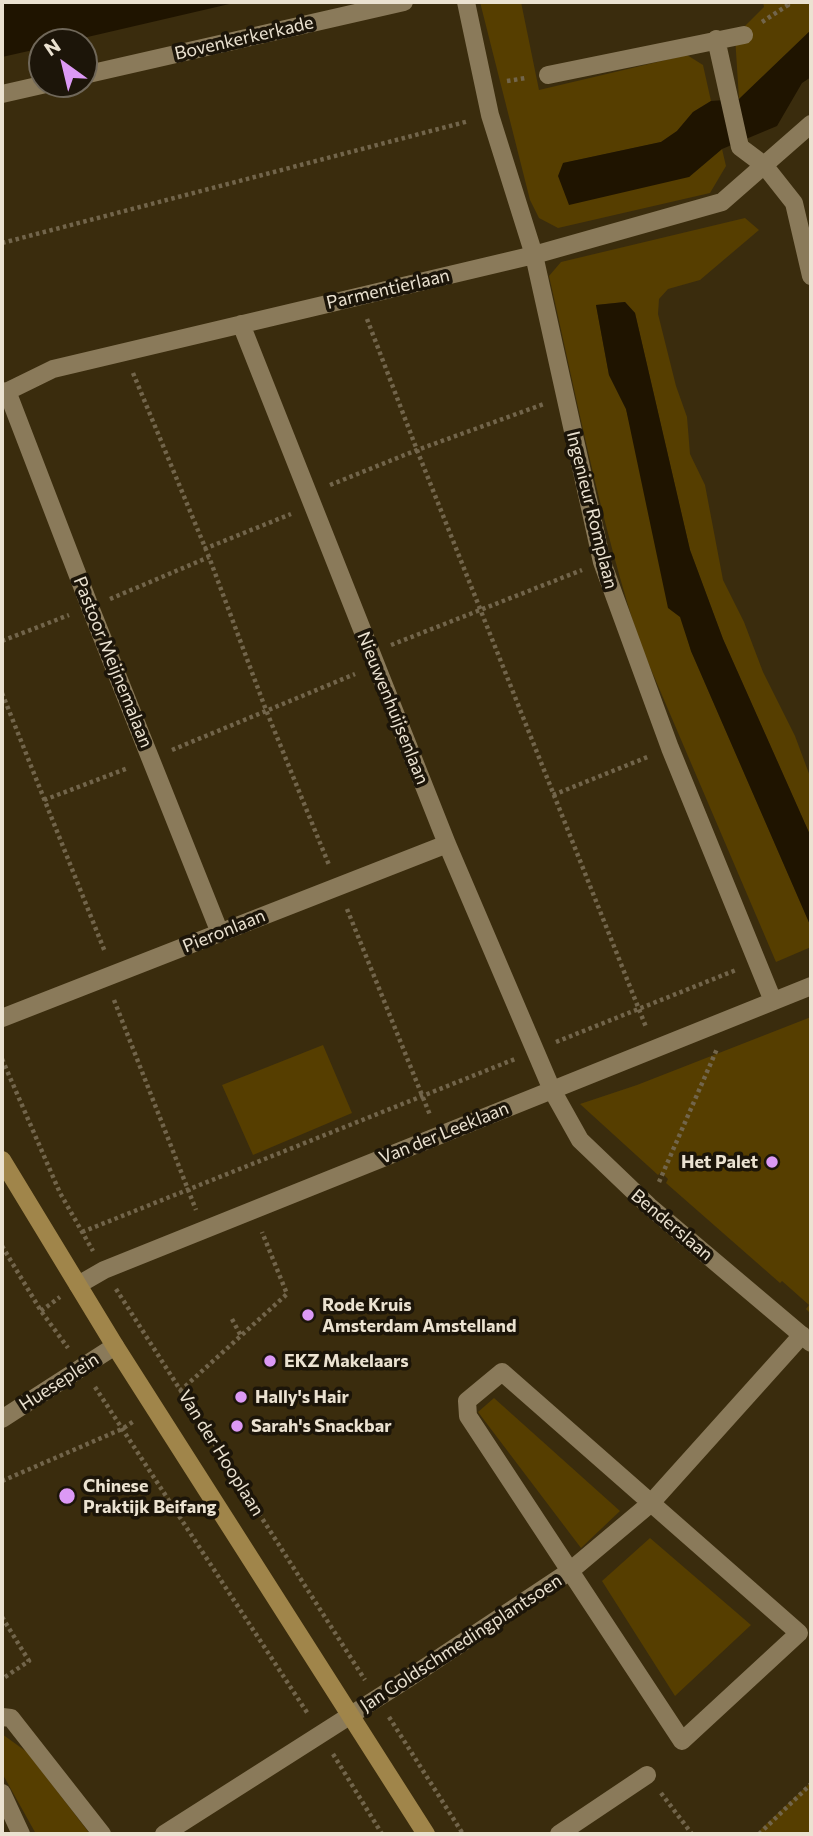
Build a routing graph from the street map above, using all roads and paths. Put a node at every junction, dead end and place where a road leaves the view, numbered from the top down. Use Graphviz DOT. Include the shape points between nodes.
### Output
graph roads {
  1 [pos="404,2"];
  2 [pos="466,2"];
  3 [pos="789,3"];
  4 [pos="744,35"];
  5 [pos="716,40"];
  6 [pos="98,72"];
  7 [pos="548,75"];
  8 [pos="484,86"];
  9 [pos="28,88"];
  10 [pos="2,94"];
  11 [pos="490,115"];
  12 [pos="811,124"];
  13 [pos="764,165"];
  14 [pos="2,243"];
  15 [pos="534,255"];
  16 [pos="811,276"];
  17 [pos="358,296"];
  18 [pos="241,324"];
  19 [pos="125,352"];
  20 [pos="4,393"];
  21 [pos="565,397"];
  22 [pos="417,450"];
  23 [pos="312,499"];
  24 [pos="204,549"];
  25 [pos="602,562"];
  26 [pos="480,609"];
  27 [pos="373,659"];
  28 [pos="2,693"];
  29 [pos="266,710"];
  30 [pos="670,748"];
  31 [pos="151,758"];
  32 [pos="553,795"];
  33 [pos="44,800"];
  34 [pos="447,844"];
  35 [pos="338,885"];
  36 [pos="220,933"];
  37 [pos="757,962"];
  38 [pos="110,978"];
  39 [pos="811,986"];
  40 [pos="773,1001"];
  41 [pos="639,1009"];
  42 [pos="2,1018"];
  43 [pos="731,1018"];
  44 [pos="655,1049"];
  45 [pos="536,1051"];
  46 [pos="2,1059"];
  47 [pos="552,1090"];
  48 [pos="422,1096"];
  49 [pos="439,1136"];
  50 [pos="2,1160"];
  51 [pos="188,1190"];
  52 [pos="649,1206"];
  53 [pos="254,1210"];
  54 [pos="204,1230"];
  55 [pos="82,1233"];
  56 [pos="2,1246"];
  57 [pos="104,1270"];
  58 [pos="78,1285"];
  59 [pos="232,1318"];
  60 [pos="241,1336"];
  61 [pos="807,1339"];
  62 [pos="115,1346"];
  63 [pos="82,1368"];
  64 [pos="181,1390"];
  65 [pos="155,1407"];
  66 [pos="2,1419"];
  67 [pos="122,1429"];
  68 [pos="2,1481"];
  69 [pos="651,1503"];
  70 [pos="570,1571"];
  71 [pos="2,1617"];
  72 [pos="2,1679"];
  73 [pos="377,1698"];
  74 [pos="351,1715"];
  75 [pos="2,1717"];
  76 [pos="321,1734"];
  77 [pos="648,1775"];
  78 [pos="811,1784"];
  79 [pos="2,1793"];
  80 [pos="21,1834"];
  81 [pos="102,1834"];
  82 [pos="164,1834"];
  83 [pos="382,1834"];
  84 [pos="426,1834"];
  85 [pos="463,1834"];
  86 [pos="559,1834"];
  87 [pos="692,1834"];
  88 [pos="759,1834"];
  1 -- 6 [label="street, Bovenkerkerkade"];
  2 -- 8 [label="street, Ingenieur Romplaan"];
  3 -- 4 [label="path"];
  4 -- 5 [label="street"];
  5 -- 7 [label="street"];
  5 -- 13 [label="street" via="740,147"];
  7 -- 8 [label="path"];
  8 -- 11 [label="street, Ingenieur Romplaan"];
  9 -- 10 [label="street"];
  11 -- 14 [label="path"];
  11 -- 15 [label="street, Ingenieur Romplaan"];
  12 -- 13 [label="street, Parmentierlaan"];
  13 -- 15 [label="street, Parmentierlaan" via="722,202"];
  13 -- 16 [label="street" via="794,203"];
  15 -- 17 [label="street, Parmentierlaan"];
  15 -- 21 [label="street, Ingenieur Romplaan"];
  17 -- 18 [label="street, Parmentierlaan"];
  17 -- 22 [label="path"];
  18 -- 19 [label="street, Parmentierlaan"];
  18 -- 23 [label="street, Nieuwenhuijsenlaan"];
  19 -- 20 [label="street, Parmentierlaan" via="53,369"];
  19 -- 24 [label="path"];
  20 -- 31 [label="street, Pastoor Meijnemalaan"];
  21 -- 22 [label="path"];
  21 -- 25 [label="street, Ingenieur Romplaan"];
  22 -- 23 [label="path"];
  22 -- 26 [label="path"];
  23 -- 24 [label="path"];
  23 -- 27 [label="street, Nieuwenhuijsenlaan"];
  24 -- 29 [label="path"];
  25 -- 26 [label="path"];
  25 -- 30 [label="street, Ingenieur Romplaan"];
  26 -- 27 [label="path"];
  26 -- 32 [label="path"];
  27 -- 29 [label="path"];
  27 -- 34 [label="street, Nieuwenhuijsenlaan"];
  28 -- 33 [label="path"];
  29 -- 31 [label="path"];
  29 -- 35 [label="path"];
  30 -- 32 [label="path"];
  30 -- 37 [label="street, Ingenieur Romplaan"];
  31 -- 33 [label="path"];
  31 -- 36 [label="street, Pastoor Meijnemalaan"];
  32 -- 41 [label="path"];
  33 -- 38 [label="path"];
  34 -- 35 [label="street, Pieronlaan"];
  34 -- 45 [label="street, Nieuwenhuijsenlaan"];
  35 -- 36 [label="street, Pieronlaan"];
  35 -- 48 [label="path"];
  36 -- 38 [label="street, Pieronlaan"];
  37 -- 40 [label="street, Ingenieur Romplaan"];
  37 -- 41 [label="path"];
  38 -- 42 [label="street, Pieronlaan"];
  38 -- 51 [label="path"];
  39 -- 40 [label="street, Van der Leeklaan"];
  40 -- 43 [label="street, Van der Leeklaan"];
  41 -- 44 [label="path"];
  41 -- 45 [label="path"];
  43 -- 44 [label="street, Van der Leeklaan"];
  43 -- 52 [label="path"];
  44 -- 47 [label="street, Van der Leeklaan"];
  45 -- 47 [label="street, Nieuwenhuijsenlaan"];
  45 -- 48 [label="path"];
  46 -- 55 [label="path, Van der Hooplaan"];
  47 -- 49 [label="street, Van der Leeklaan"];
  47 -- 52 [label="street, Benderslaan" via="580,1140"];
  48 -- 49 [label="path"];
  48 -- 51 [label="path"];
  49 -- 53 [label="street, Van der Leeklaan"];
  50 -- 58 [label="street, Van der Hooplaan"];
  51 -- 54 [label="path"];
  51 -- 55 [label="path"];
  52 -- 61 [label="street, Benderslaan"];
  53 -- 54 [label="street, Van der Leeklaan"];
  53 -- 60 [label="path" via="287,1294"];
  54 -- 57 [label="street, Van der Leeklaan"];
  55 -- 57 [label="path, Van der Hooplaan"];
  56 -- 63 [label="path"];
  57 -- 58 [label="street, Van der Leeklaan"];
  57 -- 64 [label="path, Van der Hooplaan"];
  58 -- 62 [label="street, Van der Hooplaan"];
  59 -- 60 [label="path"];
  60 -- 64 [label="path"];
  61 -- 69 [label="street, Jan Goldschmedingplantsoen"];
  62 -- 63 [label="street, Hueseplein"];
  62 -- 65 [label="street, Van der Hooplaan"];
  63 -- 66 [label="street, Hueseplein"];
  63 -- 67 [label="path"];
  64 -- 65 [label="path"];
  64 -- 73 [label="path, Van der Hooplaan"];
  65 -- 67 [label="path"];
  65 -- 74 [label="street, Van der Hooplaan"];
  67 -- 68 [label="path"];
  67 -- 76 [label="path"];
  69 -- 70 [label="street, Jan Goldschmedingplantsoen"];
  69 -- 70 [label="street, Jan Goldschmedingplantsoen" via="502,1372 467,1401 468,1416"];
  69 -- 70 [label="street, Jan Goldschmedingplantsoen" via="799,1633 682,1741"];
  70 -- 73 [label="street, Jan Goldschmedingplantsoen"];
  71 -- 72 [label="path" via="29,1661"];
  73 -- 74 [label="street, Jan Goldschmedingplantsoen"];
  73 -- 85 [label="path, Van der Hooplaan"];
  74 -- 76 [label="street, Jan Goldschmedingplantsoen"];
  74 -- 84 [label="street, Van der Hooplaan"];
  75 -- 81 [label="street" via="11,1718"];
  76 -- 82 [label="street, Jan Goldschmedingplantsoen"];
  76 -- 83 [label="path"];
  77 -- 86 [label="street"];
  77 -- 87 [label="path"];
  78 -- 88 [label="path"];
  79 -- 80 [label="street"];
}
